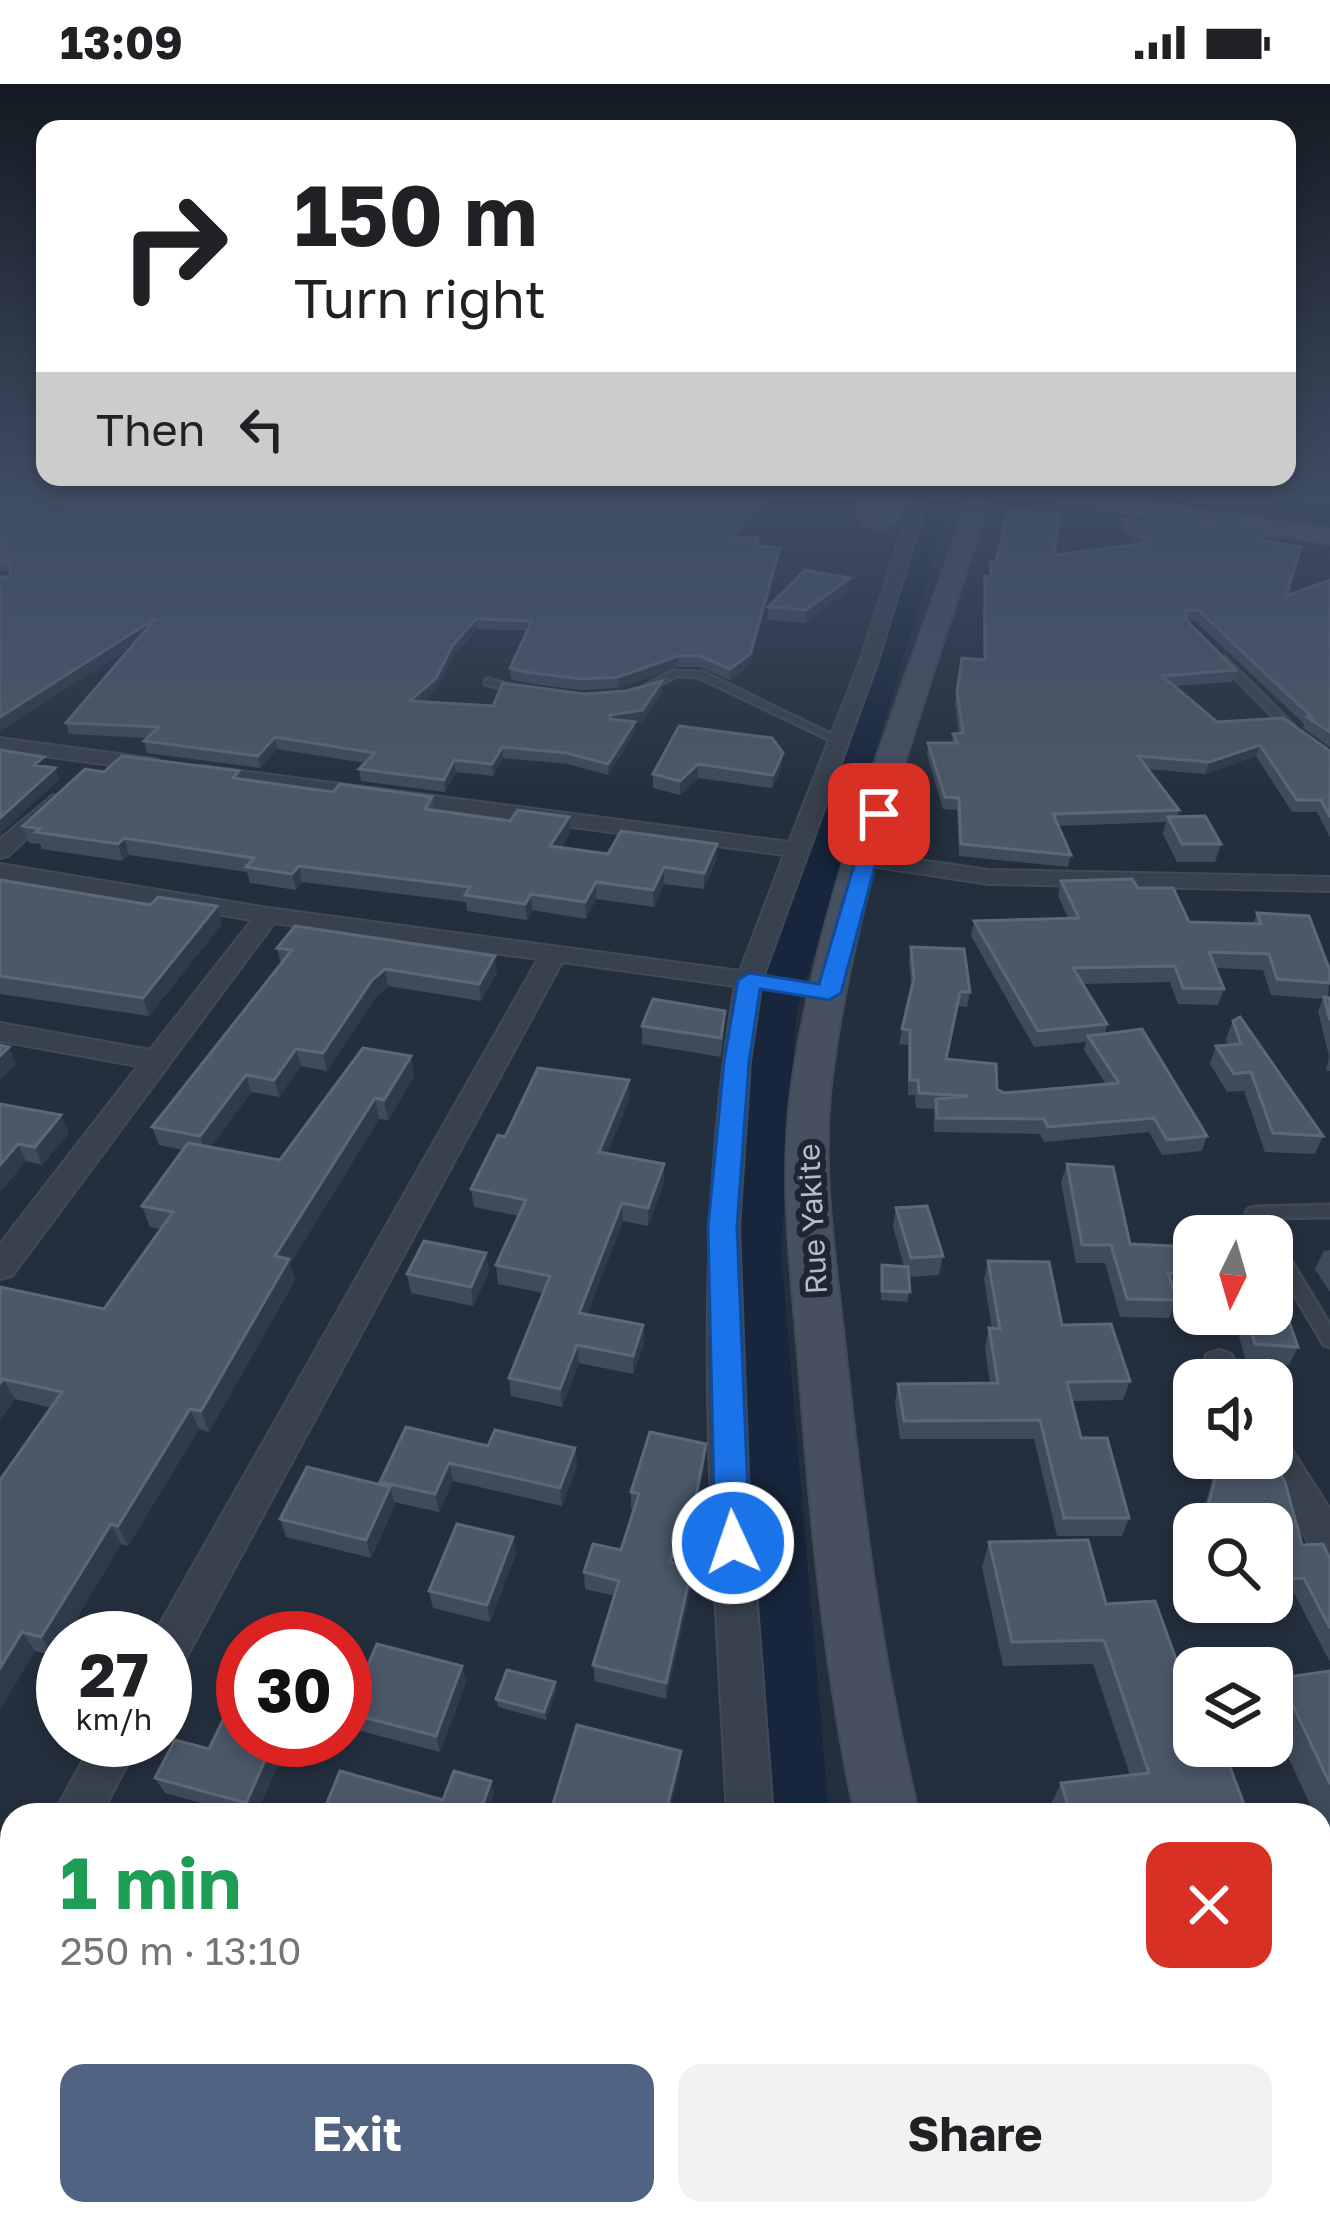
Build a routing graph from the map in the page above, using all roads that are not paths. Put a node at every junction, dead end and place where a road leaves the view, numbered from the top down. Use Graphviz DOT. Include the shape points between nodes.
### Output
graph roads {
  1 [pos="888,597"];
  2 [pos="948,597"];
  3 [pos="1204,641"];
  4 [pos="488,682"];
  5 [pos="628,694"];
  6 [pos="541,695"];
  7 [pos="1296,734"];
  8 [pos="840,741"];
  9 [pos="0,744"];
  10 [pos="84,774"];
  11 [pos="797,850"];
  12 [pos="0,851"];
  13 [pos="864,859"];
  14 [pos="0,871"];
  15 [pos="1330,884"];
  16 [pos="268,915"];
  17 [pos="554,954"];
  18 [pos="758,982"];
  19 [pos="813,991"];
  20 [pos="0,1032"];
  21 [pos="157,1060"];
  22 [pos="1330,1211"];
  23 [pos="1255,1215"];
  24 [pos="1,1264"];
  25 [pos="1293,1278"];
  26 [pos="1330,1340"];
  27 [pos="1293,1477"];
  28 [pos="1324,1516"];
  29 [pos="189,1611"];
  30 [pos="103,1767"];
  31 [pos="83,1803"];
  32 [pos="749,1803"];
  33 [pos="884,1803"];
  1 -- 8 [label="street"];
  2 -- 13 [label="main road, Rue Yakite"];
  3 -- 7 [label="lane"];
  4 -- 6 [label="lane"];
  5 -- 8 [label="lane" via="675,673 700,674"];
  8 -- 11 [label="street"];
  9 -- 10 [label="street"];
  10 -- 11 [label="street"];
  10 -- 12 [label="street"];
  11 -- 18 [label="street"];
  13 -- 15 [label="street" via="989,877"];
  13 -- 19 [label="main road, Rue Yakite"];
  14 -- 16 [label="street"];
  16 -- 17 [label="street"];
  16 -- 21 [label="street"];
  17 -- 18 [label="street"];
  17 -- 29 [label="street"];
  18 -- 19 [label="lane"];
  18 -- 32 [label="street" via="736,1062 723,1227"];
  19 -- 33 [label="main road, Rue Yakite" via="804,1160 843,1571"];
  20 -- 21 [label="street"];
  21 -- 24 [label="street"];
  22 -- 23 [label="lane"];
  25 -- 26 [label="lane"];
  27 -- 28 [label="street"];
  30 -- 31 [label="street"];
}
